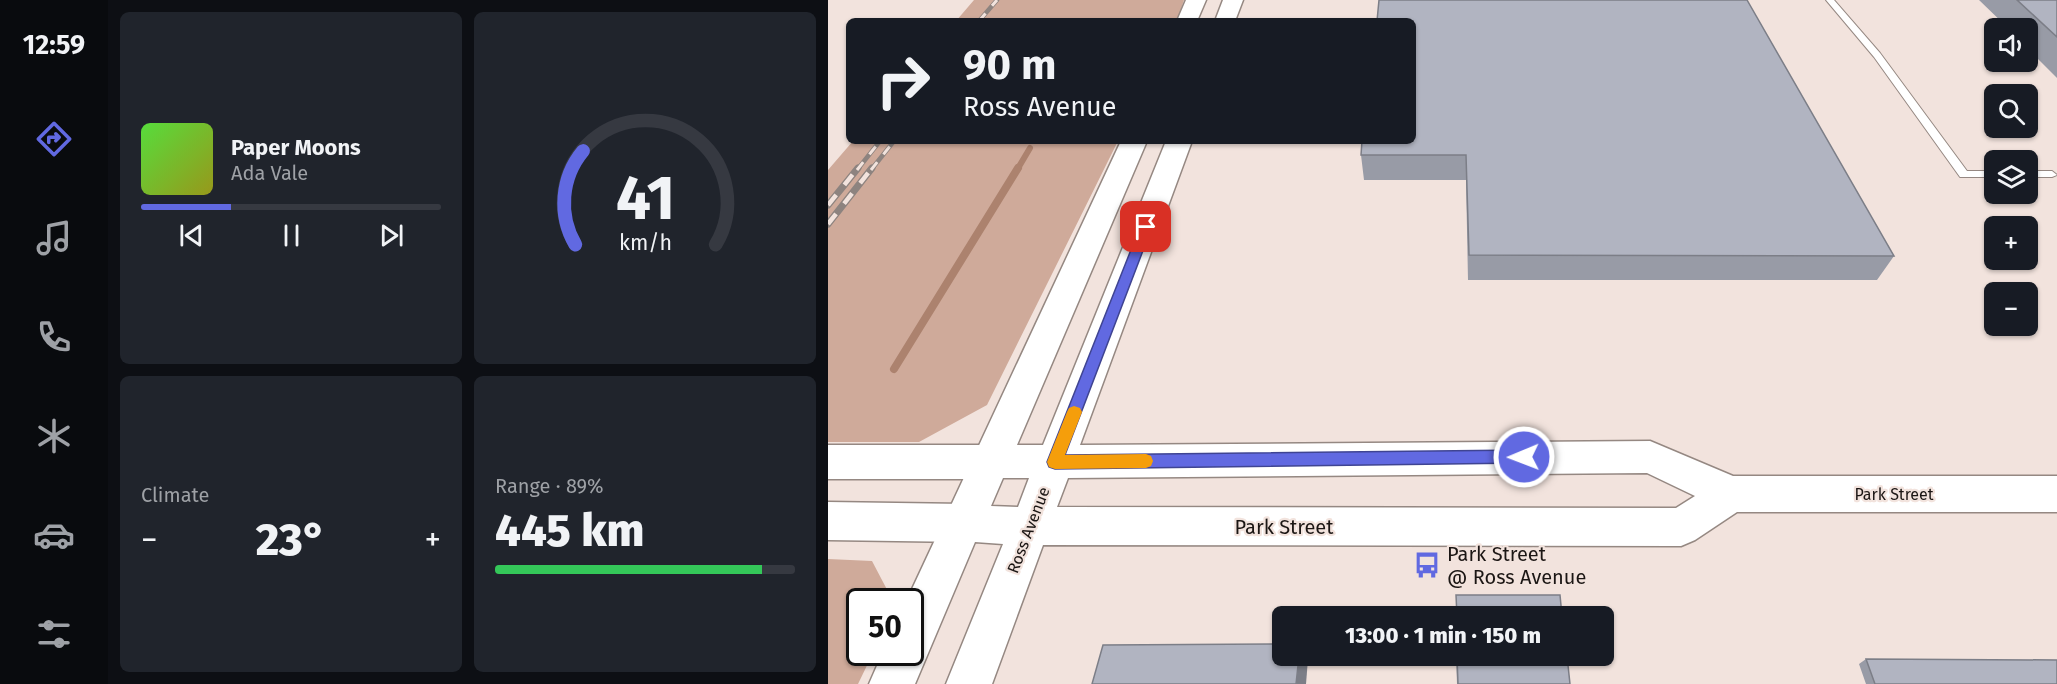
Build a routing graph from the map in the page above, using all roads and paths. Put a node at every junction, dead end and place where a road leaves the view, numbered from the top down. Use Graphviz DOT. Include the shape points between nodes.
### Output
graph roads {
  1 [pos="1196,0"];
  2 [pos="1233,0"];
  3 [pos="1830,0"];
  4 [pos="1188,18"];
  5 [pos="1227,18"];
  6 [pos="1133,144"];
  7 [pos="1178,144"];
  8 [pos="1984,174"];
  9 [pos="2038,174"];
  10 [pos="2052,174"];
  11 [pos="828,462"];
  12 [pos="992,462"];
  13 [pos="1055,462"];
  14 [pos="1731,494"];
  15 [pos="2057,494"];
  16 [pos="828,520"];
  17 [pos="965,523"];
  18 [pos="1029,526"];
  19 [pos="924,612"];
  20 [pos="900,666"];
  21 [pos="892,684"];
  22 [pos="969,684"];
  1 -- 4 [label="main road"];
  2 -- 5 [label="main road"];
  3 -- 8 [label="lane" via="1877,55 1964,175"];
  6 -- 12 [label="main road"];
  7 -- 13 [label="main road, Ross Avenue"];
  9 -- 10 [label="lane"];
  11 -- 12 [label="main road, Park Street"];
  12 -- 13 [label="main road, Park Street"];
  12 -- 17 [label="main road"];
  13 -- 14 [label="main road, Park Street" via="1650,457"];
  13 -- 18 [label="main road, Ross Avenue"];
  14 -- 15 [label="main road, Park Street"];
  14 -- 18 [label="main road, Park Street" via="1681,526"];
  16 -- 17 [label="main road, Park Street"];
  17 -- 18 [label="main road, Park Street"];
  17 -- 19 [label="main road"];
  18 -- 22 [label="main road, Ross Avenue"];
  20 -- 21 [label="main road"];
}
